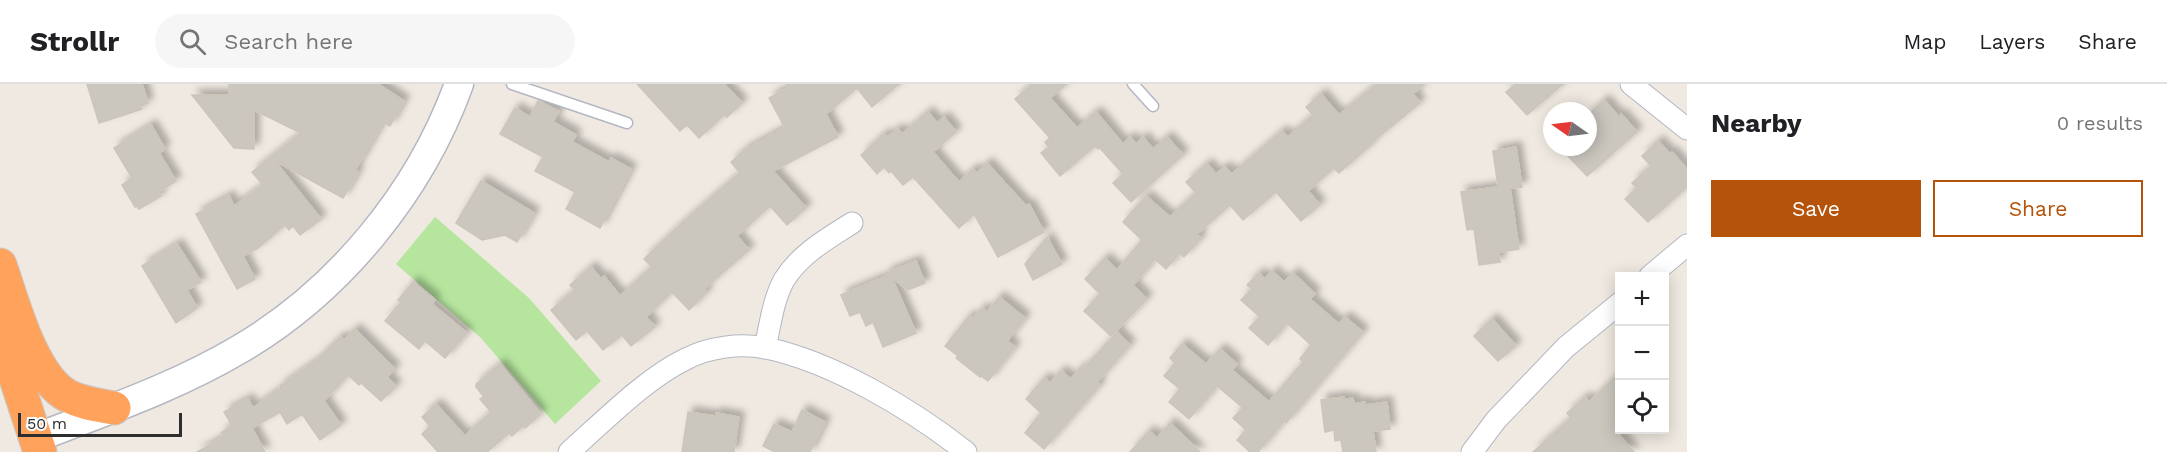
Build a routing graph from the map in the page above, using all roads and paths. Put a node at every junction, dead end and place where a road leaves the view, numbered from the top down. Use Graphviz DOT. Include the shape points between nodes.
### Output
graph roads {
  1 [pos="459,84"];
  2 [pos="512,84"];
  3 [pos="1133,84"];
  4 [pos="1631,84"];
  5 [pos="1153,106"];
  6 [pos="627,123"];
  7 [pos="1687,129"];
  8 [pos="852,223"];
  9 [pos="1687,245"];
  10 [pos="0,265"];
  11 [pos="1655,272"];
  12 [pos="1615,307"];
  13 [pos="0,330"];
  14 [pos="765,348"];
  15 [pos="114,408"];
  16 [pos="38,445"];
  17 [pos="569,452"];
  18 [pos="966,452"];
  19 [pos="1472,452"];
  1 -- 15 [label="main road" via="431,146 404,192 363,245 318,291 240,349"];
  2 -- 6 [label="lane"];
  3 -- 5 [label="lane"];
  4 -- 7 [label="street"];
  8 -- 14 [label="street" via="821,242 784,281"];
  9 -- 11 [label="street"];
  10 -- 15 [label="highway" via="39,367 51,383 68,395"];
  12 -- 19 [label="street" via="1566,347 1496,420"];
  13 -- 16 [label="highway"];
  14 -- 17 [label="street" via="736,346 707,351 668,368"];
  14 -- 18 [label="street" via="863,386"];
  15 -- 16 [label="main road"];
}
